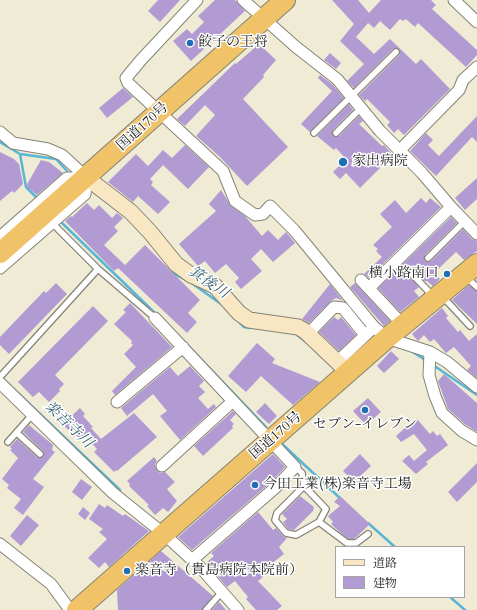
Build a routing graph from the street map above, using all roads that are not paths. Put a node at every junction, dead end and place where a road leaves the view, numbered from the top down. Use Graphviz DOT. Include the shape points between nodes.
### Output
graph roads {
  1 [pos="197,0"];
  2 [pos="243,0"];
  3 [pos="285,0"];
  4 [pos="454,0"];
  5 [pos="263,19"];
  6 [pos="477,22"];
  7 [pos="396,52"];
  8 [pos="477,67"];
  9 [pos="352,97"];
  10 [pos="361,108"];
  11 [pos="159,112"];
  12 [pos="0,132"];
  13 [pos="314,133"];
  14 [pos="336,133"];
  15 [pos="400,151"];
  16 [pos="87,178"];
  17 [pos="451,207"];
  18 [pos="465,222"];
  19 [pos="52,223"];
  20 [pos="477,234"];
  21 [pos="0,237"];
  22 [pos="0,253"];
  23 [pos="428,258"];
  24 [pos="0,268"];
  25 [pos="98,269"];
  26 [pos="411,273"];
  27 [pos="473,276"];
  28 [pos="361,280"];
  29 [pos="369,288"];
  30 [pos="438,296"];
  31 [pos="155,318"];
  32 [pos="403,325"];
  33 [pos="470,326"];
  34 [pos="381,332"];
  35 [pos="308,334"];
  36 [pos="365,336"];
  37 [pos="183,348"];
  38 [pos="430,352"];
  39 [pos="343,367"];
  40 [pos="2,375"];
  41 [pos="0,383"];
  42 [pos="477,387"];
  43 [pos="233,401"];
  44 [pos="117,402"];
  45 [pos="32,415"];
  46 [pos="16,433"];
  47 [pos="477,440"];
  48 [pos="270,441"];
  49 [pos="8,442"];
  50 [pos="40,454"];
  51 [pos="162,466"];
  52 [pos="295,467"];
  53 [pos="304,486"];
  54 [pos="319,522"];
  55 [pos="164,534"];
  56 [pos="368,534"];
  57 [pos="0,544"];
  58 [pos="192,560"];
  59 [pos="222,592"];
  60 [pos="70,610"];
  61 [pos="77,610"];
  62 [pos="206,610"];
  63 [pos="238,610"];
  1 -- 11 [label="street" via="126,78 128,83"];
  2 -- 5 [label="street"];
  3 -- 5 [label="highway, 国道170号"];
  4 -- 6 [label="street"];
  5 -- 9 [label="street" via="337,79"];
  5 -- 11 [label="highway, 国道170号"];
  7 -- 9 [label="lane"];
  8 -- 15 [label="street" via="463,80 459,90"];
  9 -- 10 [label="street"];
  9 -- 13 [label="lane"];
  10 -- 14 [label="lane"];
  10 -- 15 [label="street" via="380,132"];
  11 -- 16 [label="highway, 国道170号"];
  11 -- 34 [label="street" via="223,171 235,201 255,216 263,214 270,206"];
  12 -- 16 [label="street" via="14,143 48,149 62,155"];
  15 -- 17 [label="street"];
  16 -- 19 [label="street" via="85,194"];
  16 -- 21 [label="street" via="67,178"];
  16 -- 22 [label="highway, 国道170号"];
  16 -- 35 [label="street" via="131,212 176,264 191,275 215,286 239,313 249,320 298,327"];
  17 -- 18 [label="street"];
  17 -- 29 [label="street"];
  18 -- 20 [label="street"];
  18 -- 23 [label="lane"];
  19 -- 24 [label="street"];
  19 -- 25 [label="lane"];
  25 -- 31 [label="lane"];
  25 -- 40 [label="lane"];
  26 -- 30 [label="lane"];
  27 -- 30 [label="highway, 国道170号"];
  28 -- 29 [label="street"];
  29 -- 32 [label="street"];
  30 -- 32 [label="highway, 国道170号"];
  30 -- 33 [label="lane"];
  31 -- 37 [label="street"];
  32 -- 34 [label="highway, 国道170号"];
  34 -- 36 [label="street"];
  34 -- 38 [label="street"];
  34 -- 39 [label="highway, 国道170号"];
  35 -- 36 [label="street" via="334,307 343,308"];
  35 -- 39 [label="street"];
  36 -- 39 [label="street"];
  37 -- 43 [label="street"];
  37 -- 44 [label="street"];
  38 -- 42 [label="street" via="447,362"];
  38 -- 47 [label="street" via="430,375 442,413 462,431"];
  39 -- 48 [label="highway, 国道170号"];
  41 -- 45 [label="street"];
  43 -- 48 [label="street"];
  43 -- 51 [label="street"];
  45 -- 46 [label="lane"];
  45 -- 55 [label="street" via="113,492"];
  46 -- 49 [label="lane"];
  46 -- 50 [label="lane"];
  48 -- 52 [label="street"];
  48 -- 55 [label="highway, 国道170号"];
  52 -- 53 [label="lane" via="302,473"];
  52 -- 58 [label="street" via="276,487"];
  53 -- 54 [label="lane" via="326,508"];
  53 -- 54 [label="lane" via="277,513 275,520 286,533 296,535"];
  54 -- 56 [label="lane" via="347,543 356,543"];
  55 -- 58 [label="street"];
  55 -- 61 [label="highway, 国道170号"];
  57 -- 60 [label="street" via="51,584"];
  58 -- 59 [label="street"];
  59 -- 62 [label="lane"];
  59 -- 63 [label="street"];
}
